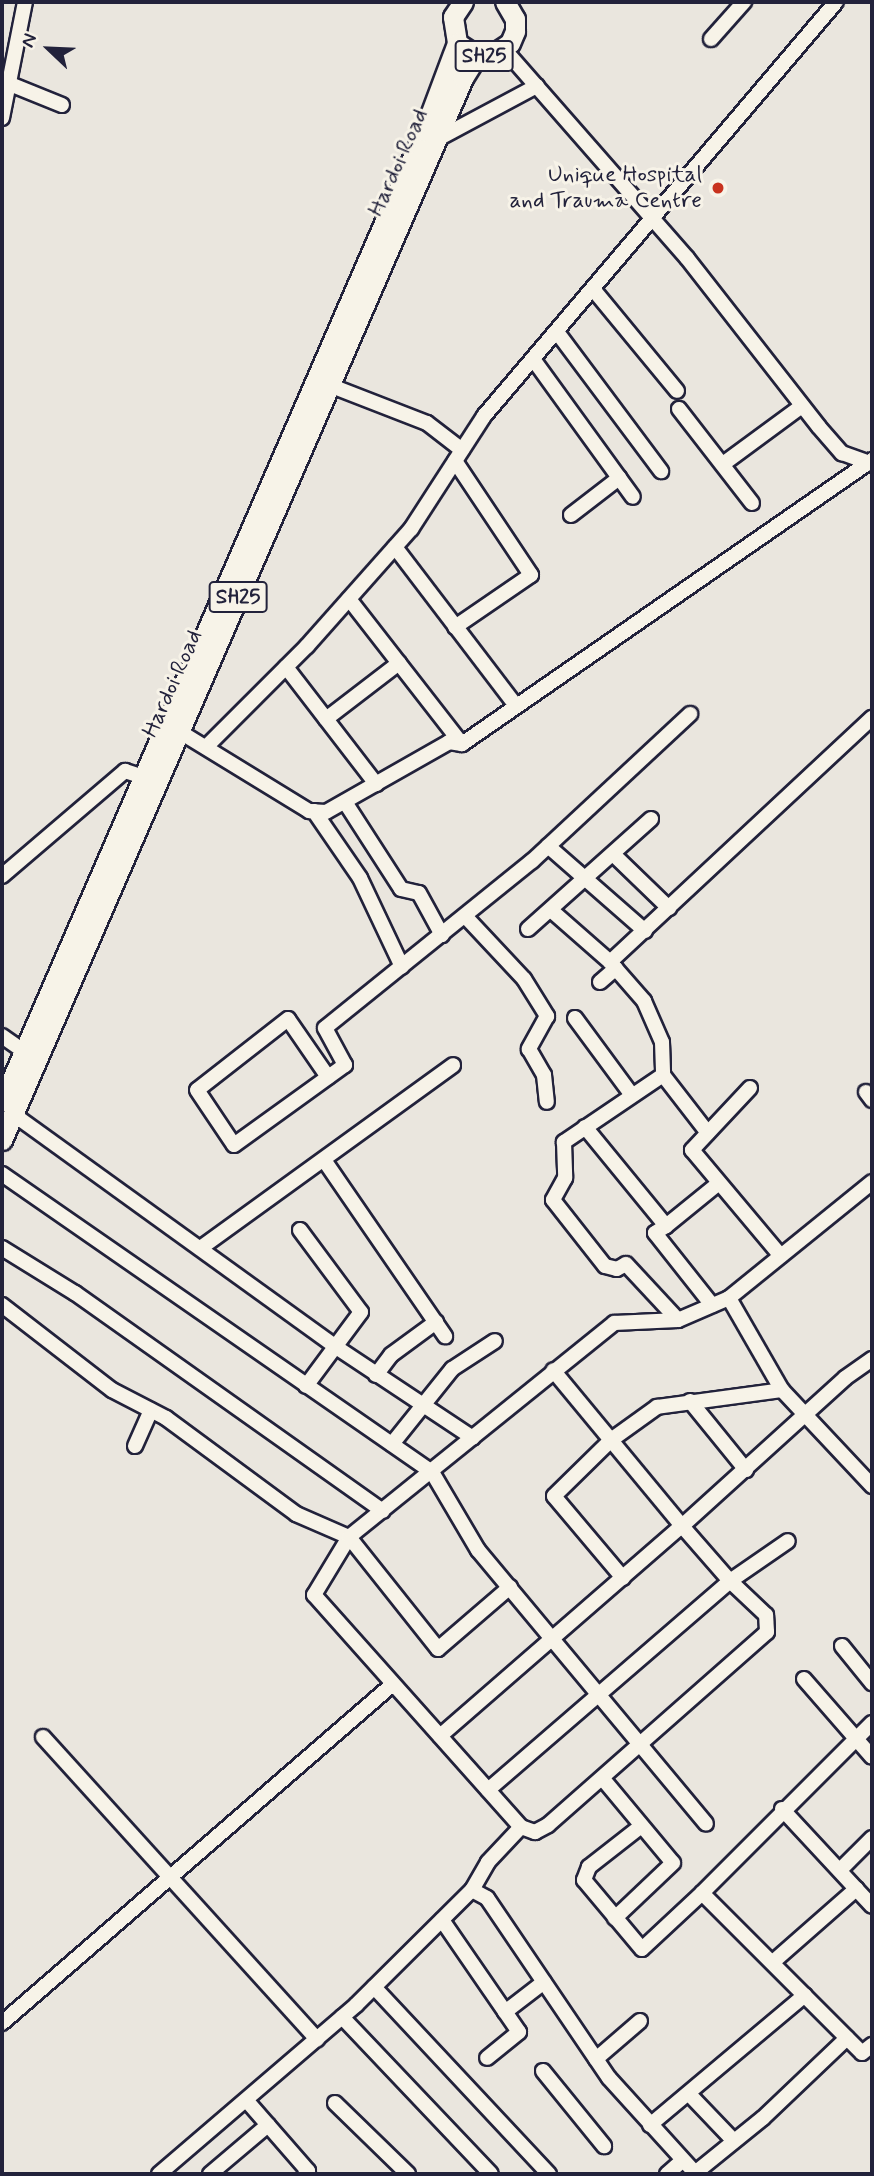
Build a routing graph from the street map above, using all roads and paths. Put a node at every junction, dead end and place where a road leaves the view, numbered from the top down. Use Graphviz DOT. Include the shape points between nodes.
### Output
graph roads {
  1 [pos="26,2"];
  2 [pos="505,2"];
  3 [pos="744,2"];
  4 [pos="835,2"];
  5 [pos="459,4"];
  6 [pos="711,39"];
  7 [pos="457,43"];
  8 [pos="504,49"];
  9 [pos="477,56"];
  10 [pos="10,84"];
  11 [pos="537,86"];
  12 [pos="62,105"];
  13 [pos="2,118"];
  14 [pos="427,140"];
  15 [pos="653,218"];
  16 [pos="593,289"];
  17 [pos="557,332"];
  18 [pos="533,359"];
  19 [pos="329,385"];
  20 [pos="677,391"];
  21 [pos="802,406"];
  22 [pos="679,409"];
  23 [pos="458,455"];
  24 [pos="871,462"];
  25 [pos="723,464"];
  26 [pos="661,471"];
  27 [pos="619,478"];
  28 [pos="633,497"];
  29 [pos="752,503"];
  30 [pos="570,515"];
  31 [pos="395,547"];
  32 [pos="349,598"];
  33 [pos="455,627"];
  34 [pos="399,663"];
  35 [pos="286,667"];
  36 [pos="516,706"];
  37 [pos="690,714"];
  38 [pos="872,718"];
  39 [pos="326,719"];
  40 [pos="173,728"];
  41 [pos="462,744"];
  42 [pos="206,747"];
  43 [pos="144,777"];
  44 [pos="376,784"];
  45 [pos="345,802"];
  46 [pos="314,811"];
  47 [pos="651,819"];
  48 [pos="548,846"];
  49 [pos="613,854"];
  50 [pos="2,876"];
  51 [pos="586,879"];
  52 [pos="669,908"];
  53 [pos="552,911"];
  54 [pos="465,916"];
  55 [pos="528,929"];
  56 [pos="645,931"];
  57 [pos="442,935"];
  58 [pos="613,965"];
  59 [pos="402,967"];
  60 [pos="600,982"];
  61 [pos="575,1018"];
  62 [pos="2,1036"];
  63 [pos="30,1055"];
  64 [pos="453,1065"];
  65 [pos="663,1075"];
  66 [pos="328,1077"];
  67 [pos="750,1087"];
  68 [pos="631,1094"];
  69 [pos="547,1102"];
  70 [pos="7,1108"];
  71 [pos="585,1126"];
  72 [pos="708,1133"];
  73 [pos="2,1140"];
  74 [pos="324,1160"];
  75 [pos="2,1174"];
  76 [pos="872,1182"];
  77 [pos="719,1183"];
  78 [pos="666,1226"];
  79 [pos="300,1230"];
  80 [pos="202,1247"];
  81 [pos="2,1248"];
  82 [pos="781,1255"];
  83 [pos="729,1298"];
  84 [pos="2,1305"];
  85 [pos="712,1305"];
  86 [pos="678,1320"];
  87 [pos="436,1322"];
  88 [pos="445,1336"];
  89 [pos="495,1341"];
  90 [pos="336,1347"];
  91 [pos="872,1359"];
  92 [pos="552,1370"];
  93 [pos="376,1375"];
  94 [pos="306,1386"];
  95 [pos="782,1390"];
  96 [pos="690,1401"];
  97 [pos="422,1402"];
  98 [pos="151,1410"];
  99 [pos="807,1417"];
  100 [pos="473,1438"];
  101 [pos="611,1440"];
  102 [pos="392,1444"];
  103 [pos="135,1446"];
  104 [pos="746,1470"];
  105 [pos="432,1472"];
  106 [pos="872,1486"];
  107 [pos="383,1511"];
  108 [pos="682,1526"];
  109 [pos="349,1537"];
  110 [pos="788,1541"];
  111 [pos="623,1578"];
  112 [pos="730,1581"];
  113 [pos="510,1587"];
  114 [pos="555,1638"];
  115 [pos="842,1646"];
  116 [pos="804,1679"];
  117 [pos="872,1683"];
  118 [pos="393,1684"];
  119 [pos="602,1693"];
  120 [pos="872,1723"];
  121 [pos="440,1736"];
  122 [pos="43,1737"];
  123 [pos="856,1738"];
  124 [pos="642,1743"];
  125 [pos="872,1757"];
  126 [pos="603,1779"];
  127 [pos="488,1790"];
  128 [pos="782,1809"];
  129 [pos="706,1824"];
  130 [pos="521,1827"];
  131 [pos="640,1827"];
  132 [pos="872,1838"];
  133 [pos="841,1869"];
  134 [pos="167,1880"];
  135 [pos="856,1889"];
  136 [pos="472,1890"];
  137 [pos="702,1893"];
  138 [pos="872,1906"];
  139 [pos="615,1918"];
  140 [pos="442,1920"];
  141 [pos="773,1962"];
  142 [pos="544,1982"];
  143 [pos="374,1987"];
  144 [pos="805,1995"];
  145 [pos="505,2012"];
  146 [pos="342,2017"];
  147 [pos="640,2021"];
  148 [pos="2,2023"];
  149 [pos="847,2038"];
  150 [pos="317,2039"];
  151 [pos="872,2045"];
  152 [pos="487,2058"];
  153 [pos="596,2059"];
  154 [pos="543,2071"];
  155 [pos="690,2095"];
  156 [pos="247,2101"];
  157 [pos="335,2103"];
  158 [pos="650,2124"];
  159 [pos="268,2125"];
  160 [pos="732,2139"];
  161 [pos="604,2146"];
  162 [pos="682,2161"];
  163 [pos="400,2171"];
  164 [pos="159,2174"];
  165 [pos="211,2174"];
  166 [pos="304,2174"];
  167 [pos="491,2174"];
  168 [pos="549,2174"];
  169 [pos="667,2174"];
  170 [pos="695,2174"];
  1 -- 10 [label="street"];
  2 -- 8 [label="main road, SH25" via="515,19 515,31"];
  3 -- 6 [label="street"];
  4 -- 15 [label="street"];
  5 -- 7 [label="main road, SH25" via="453,31"];
  7 -- 9 [label="main road, SH25"];
  7 -- 14 [label="main road, Hardoi Road / SH25"];
  8 -- 9 [label="main road, SH25"];
  8 -- 11 [label="street"];
  9 -- 14 [label="main road, Hardoi Road / SH25"];
  10 -- 12 [label="street"];
  10 -- 13 [label="street"];
  11 -- 14 [label="street"];
  11 -- 15 [label="street"];
  14 -- 19 [label="main road, Hardoi Road / SH25"];
  14 -- 40 [label="main road, Hardoi Road / SH25"];
  15 -- 16 [label="street"];
  15 -- 21 [label="street"];
  16 -- 17 [label="street"];
  16 -- 20 [label="street"];
  17 -- 18 [label="street"];
  17 -- 26 [label="street"];
  18 -- 23 [label="street" via="484,416"];
  18 -- 27 [label="street"];
  19 -- 23 [label="street" via="427,423"];
  19 -- 40 [label="main road, Hardoi Road / SH25"];
  21 -- 24 [label="street" via="842,453"];
  21 -- 25 [label="street"];
  22 -- 25 [label="street"];
  23 -- 31 [label="street"];
  23 -- 33 [label="street" via="531,575"];
  24 -- 36 [label="street"];
  25 -- 29 [label="street"];
  27 -- 28 [label="street"];
  27 -- 30 [label="street"];
  31 -- 32 [label="street"];
  31 -- 33 [label="street"];
  32 -- 34 [label="street"];
  32 -- 35 [label="street"];
  33 -- 36 [label="street"];
  34 -- 39 [label="street"];
  34 -- 41 [label="street"];
  35 -- 39 [label="street"];
  35 -- 42 [label="street"];
  36 -- 41 [label="street"];
  37 -- 48 [label="street"];
  38 -- 52 [label="street"];
  39 -- 44 [label="street"];
  40 -- 42 [label="street"];
  40 -- 43 [label="main road, Hardoi Road / SH25"];
  40 -- 63 [label="main road, Hardoi Road / SH25"];
  41 -- 44 [label="street" via="449,743"];
  42 -- 46 [label="street"];
  43 -- 50 [label="street" via="125,771"];
  43 -- 63 [label="main road, Hardoi Road / SH25"];
  44 -- 45 [label="street"];
  45 -- 46 [label="street" via="326,812"];
  45 -- 57 [label="street" via="401,889 419,894"];
  46 -- 59 [label="street" via="360,878"];
  47 -- 49 [label="street"];
  48 -- 51 [label="street"];
  48 -- 54 [label="street"];
  49 -- 51 [label="street"];
  49 -- 52 [label="street"];
  51 -- 53 [label="street"];
  51 -- 56 [label="street"];
  52 -- 56 [label="street"];
  53 -- 55 [label="street"];
  53 -- 58 [label="street"];
  54 -- 57 [label="street"];
  54 -- 69 [label="street" via="524,979 547,1016 528,1049 544,1076"];
  56 -- 58 [label="street"];
  57 -- 59 [label="street"];
  58 -- 60 [label="street"];
  58 -- 65 [label="street" via="644,1001 663,1042"];
  59 -- 66 [label="street" via="326,1028 345,1065"];
  61 -- 68 [label="street"];
  62 -- 63 [label="street"];
  63 -- 70 [label="main road, Hardoi Road / SH25"];
  64 -- 74 [label="street"];
  65 -- 68 [label="street"];
  65 -- 72 [label="street"];
  66 -- 66 [label="street" via="234,1145 197,1090 288,1019"];
  67 -- 72 [label="street"];
  68 -- 71 [label="street"];
  70 -- 73 [label="main road, Hardoi Road / SH25"];
  70 -- 80 [label="street"];
  71 -- 78 [label="street"];
  71 -- 86 [label="street" via="564,1142 565,1178 553,1200 605,1266 618,1269 626,1264"];
  72 -- 77 [label="street" via="692,1150"];
  74 -- 80 [label="street"];
  74 -- 87 [label="street"];
  75 -- 94 [label="street"];
  76 -- 82 [label="street"];
  77 -- 78 [label="street"];
  77 -- 82 [label="street"];
  78 -- 85 [label="street" via="655,1233"];
  79 -- 90 [label="street" via="361,1312"];
  80 -- 90 [label="street"];
  81 -- 107 [label="street" via="75,1293"];
  82 -- 83 [label="street"];
  83 -- 85 [label="street"];
  83 -- 95 [label="street"];
  84 -- 98 [label="street" via="112,1390"];
  85 -- 86 [label="street"];
  86 -- 92 [label="street" via="614,1323"];
  87 -- 88 [label="street"];
  87 -- 93 [label="street" via="391,1355"];
  89 -- 97 [label="street" via="452,1368"];
  90 -- 93 [label="street"];
  90 -- 94 [label="street"];
  91 -- 99 [label="street" via="845,1378"];
  92 -- 100 [label="street"];
  92 -- 101 [label="street"];
  93 -- 97 [label="street"];
  94 -- 102 [label="street"];
  95 -- 96 [label="street"];
  95 -- 99 [label="street"];
  96 -- 101 [label="street" via="657,1407"];
  96 -- 104 [label="street"];
  97 -- 100 [label="street"];
  97 -- 102 [label="street"];
  98 -- 103 [label="street"];
  98 -- 109 [label="street" via="296,1514"];
  99 -- 104 [label="street"];
  99 -- 106 [label="street"];
  100 -- 105 [label="street"];
  101 -- 108 [label="street"];
  101 -- 111 [label="street" via="554,1496"];
  102 -- 105 [label="street"];
  104 -- 108 [label="street"];
  105 -- 107 [label="street"];
  105 -- 113 [label="street" via="478,1550"];
  107 -- 109 [label="street"];
  108 -- 111 [label="street"];
  108 -- 112 [label="street"];
  109 -- 113 [label="street" via="438,1648"];
  109 -- 118 [label="street" via="314,1595"];
  110 -- 112 [label="street"];
  111 -- 114 [label="street"];
  112 -- 119 [label="street"];
  112 -- 124 [label="street" via="766,1615 767,1632"];
  113 -- 114 [label="street"];
  114 -- 119 [label="street"];
  114 -- 121 [label="street"];
  115 -- 117 [label="street"];
  116 -- 123 [label="street"];
  118 -- 121 [label="street"];
  118 -- 134 [label="street"];
  119 -- 124 [label="street"];
  119 -- 127 [label="street"];
  120 -- 123 [label="street"];
  121 -- 127 [label="street"];
  122 -- 134 [label="street"];
  123 -- 125 [label="street"];
  123 -- 128 [label="street"];
  124 -- 126 [label="street"];
  124 -- 129 [label="street"];
  126 -- 130 [label="street" via="535,1832"];
  126 -- 131 [label="street"];
  127 -- 130 [label="street"];
  128 -- 133 [label="street"];
  128 -- 137 [label="street"];
  130 -- 136 [label="street" via="488,1862"];
  131 -- 139 [label="street" via="673,1863"];
  131 -- 139 [label="street" via="589,1867 583,1880"];
  132 -- 133 [label="street"];
  133 -- 135 [label="street"];
  134 -- 148 [label="street"];
  134 -- 150 [label="street"];
  135 -- 138 [label="street"];
  135 -- 141 [label="street"];
  136 -- 140 [label="street"];
  136 -- 142 [label="street" via="486,1898"];
  137 -- 139 [label="street" via="642,1949"];
  137 -- 141 [label="street"];
  140 -- 143 [label="street"];
  140 -- 145 [label="street"];
  141 -- 144 [label="street"];
  142 -- 145 [label="street"];
  142 -- 153 [label="street"];
  143 -- 146 [label="street"];
  143 -- 168 [label="street"];
  144 -- 149 [label="street"];
  144 -- 155 [label="street"];
  145 -- 152 [label="street" via="519,2032"];
  146 -- 150 [label="street"];
  146 -- 167 [label="street"];
  147 -- 153 [label="street"];
  149 -- 151 [label="street" via="862,2053"];
  149 -- 160 [label="street" via="763,2118"];
  150 -- 156 [label="street"];
  153 -- 158 [label="street"];
  154 -- 161 [label="street"];
  155 -- 158 [label="street"];
  155 -- 160 [label="street"];
  156 -- 159 [label="street"];
  156 -- 164 [label="street"];
  157 -- 163 [label="street"];
  158 -- 162 [label="street"];
  159 -- 165 [label="street"];
  159 -- 166 [label="street" via="308,2171"];
  160 -- 170 [label="street"];
  162 -- 169 [label="street"];
  162 -- 170 [label="street"];
}
